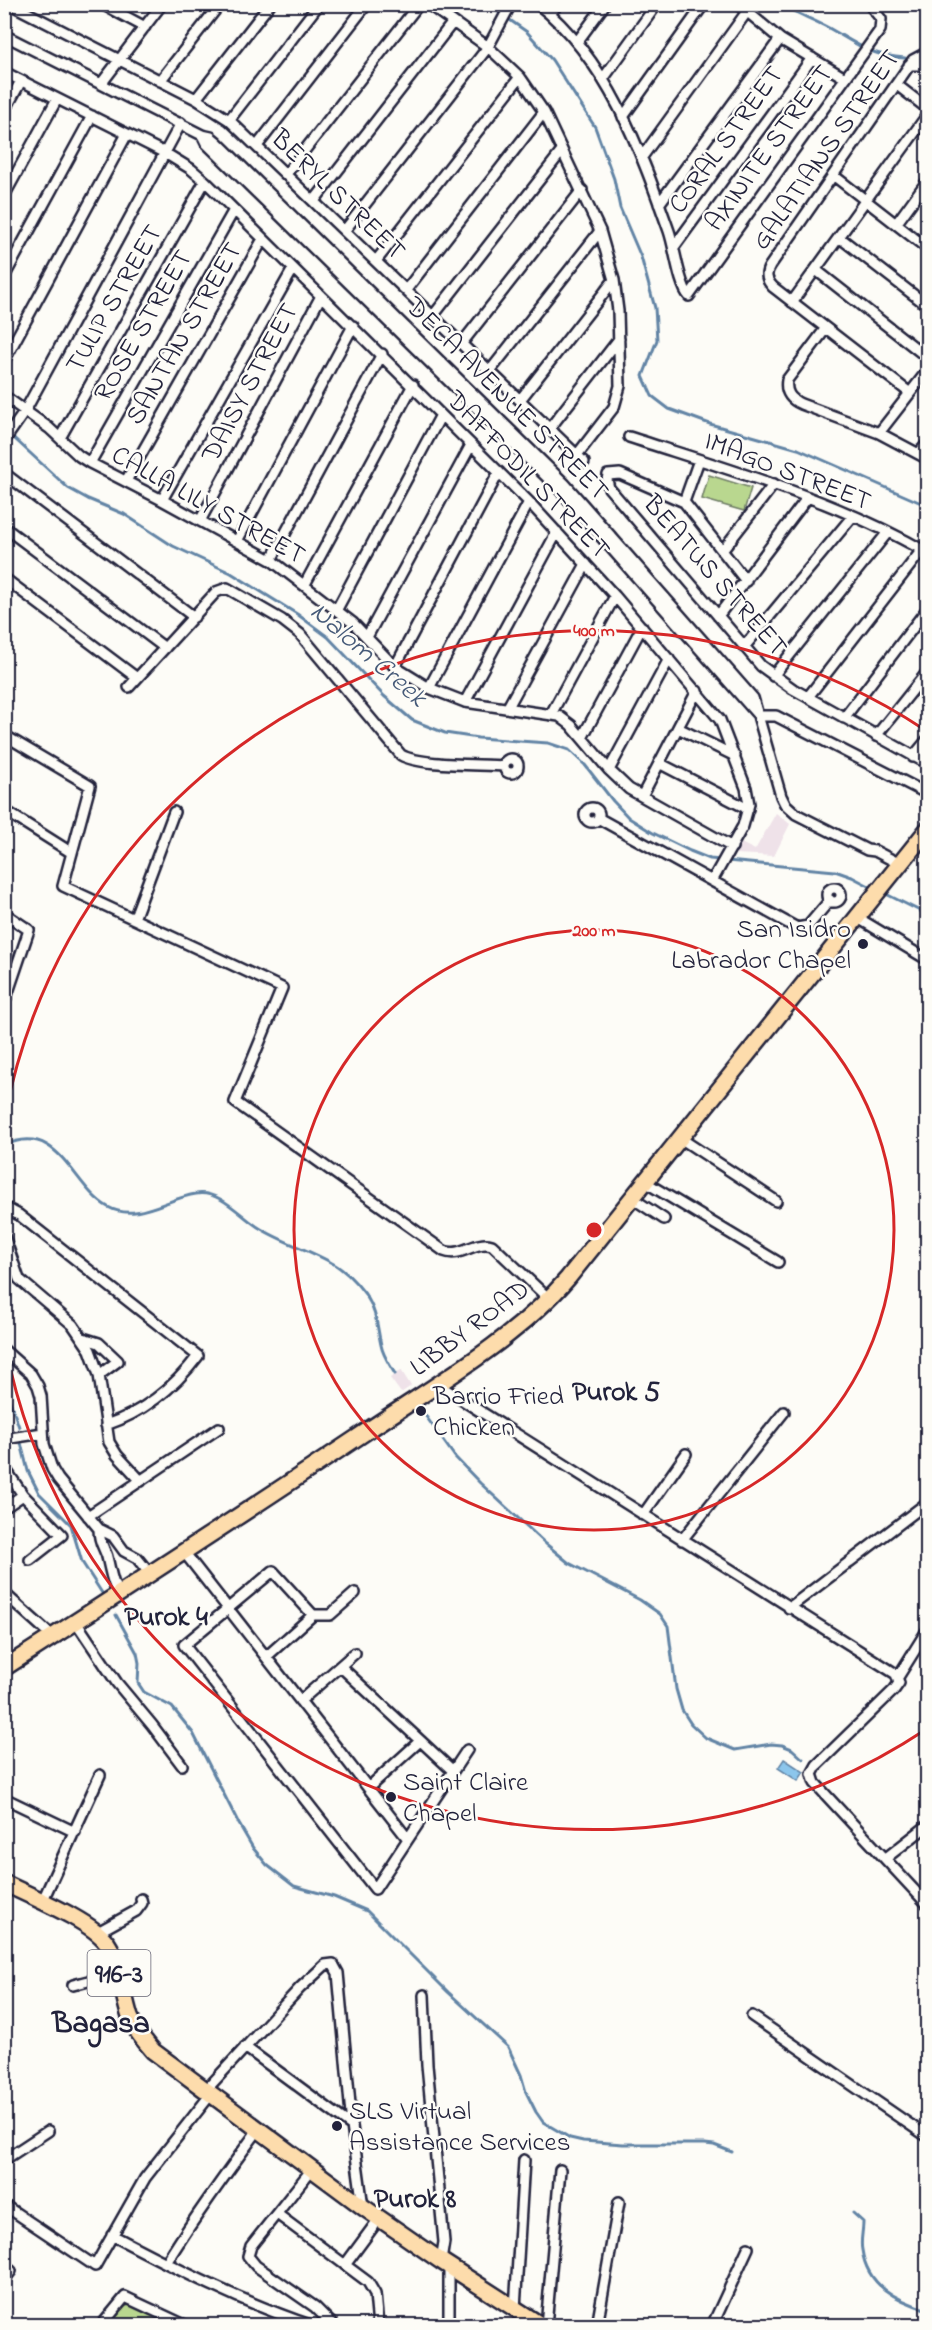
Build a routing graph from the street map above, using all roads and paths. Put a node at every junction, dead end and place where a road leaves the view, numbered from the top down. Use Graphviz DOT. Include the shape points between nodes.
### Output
graph roads {
  1 [pos="10,4"];
  2 [pos="102,4"];
  3 [pos="162,4"];
  4 [pos="220,4"];
  5 [pos="270,4"];
  6 [pos="319,4"];
  7 [pos="367,4"];
  8 [pos="418,4"];
  9 [pos="428,4"];
  10 [pos="538,4"];
  11 [pos="558,4"];
  12 [pos="605,4"];
  13 [pos="657,4"];
  14 [pos="704,4"];
  15 [pos="738,4"];
  16 [pos="869,4"];
  17 [pos="510,6"];
  18 [pos="746,13"];
  19 [pos="550,14"];
  20 [pos="453,22"];
  21 [pos="146,27"];
  22 [pos="4,35"];
  23 [pos="780,39"];
  24 [pos="577,42"];
  25 [pos="488,47"];
  26 [pos="927,52"];
  27 [pos="812,58"];
  28 [pos="120,60"];
  29 [pos="909,65"];
  30 [pos="927,65"];
  31 [pos="4,72"];
  32 [pos="519,77"];
  33 [pos="846,78"];
  34 [pos="603,79"];
  35 [pos="21,81"];
  36 [pos="160,81"];
  37 [pos="101,84"];
  38 [pos="897,85"];
  39 [pos="57,99"];
  40 [pos="196,99"];
  41 [pos="927,109"];
  42 [pos="4,112"];
  43 [pos="544,112"];
  44 [pos="927,114"];
  45 [pos="92,116"];
  46 [pos="623,117"];
  47 [pos="229,120"];
  48 [pos="181,123"];
  49 [pos="127,134"];
  50 [pos="256,146"];
  51 [pos="562,151"];
  52 [pos="165,153"];
  53 [pos="642,157"];
  54 [pos="286,174"];
  55 [pos="833,175"];
  56 [pos="927,180"];
  57 [pos="205,181"];
  58 [pos="582,190"];
  59 [pos="4,196"];
  60 [pos="866,200"];
  61 [pos="314,201"];
  62 [pos="659,204"];
  63 [pos="234,210"];
  64 [pos="896,224"];
  65 [pos="345,230"];
  66 [pos="600,231"];
  67 [pos="839,237"];
  68 [pos="263,239"];
  69 [pos="674,247"];
  70 [pos="927,249"];
  71 [pos="376,261"];
  72 [pos="293,268"];
  73 [pos="816,270"];
  74 [pos="4,277"];
  75 [pos="614,280"];
  76 [pos="406,290"];
  77 [pos="321,296"];
  78 [pos="792,302"];
  79 [pos="927,306"];
  80 [pos="434,316"];
  81 [pos="353,327"];
  82 [pos="826,328"];
  83 [pos="619,339"];
  84 [pos="462,343"];
  85 [pos="382,354"];
  86 [pos="927,358"];
  87 [pos="4,361"];
  88 [pos="927,370"];
  89 [pos="490,371"];
  90 [pos="413,386"];
  91 [pos="910,393"];
  92 [pos="4,396"];
  93 [pos="520,400"];
  94 [pos="26,411"];
  95 [pos="441,415"];
  96 [pos="550,428"];
  97 [pos="879,433"];
  98 [pos="629,436"];
  99 [pos="60,438"];
  100 [pos="5,440"];
  101 [pos="927,443"];
  102 [pos="471,445"];
  103 [pos="923,456"];
  104 [pos="699,460"];
  105 [pos="90,463"];
  106 [pos="500,472"];
  107 [pos="4,473"];
  108 [pos="126,481"];
  109 [pos="774,484"];
  110 [pos="808,497"];
  111 [pos="162,500"];
  112 [pos="529,502"];
  113 [pos="684,502"];
  114 [pos="852,517"];
  115 [pos="200,521"];
  116 [pos="4,527"];
  117 [pos="557,532"];
  118 [pos="888,532"];
  119 [pos="237,542"];
  120 [pos="722,550"];
  121 [pos="925,552"];
  122 [pos="271,560"];
  123 [pos="586,564"];
  124 [pos="4,578"];
  125 [pos="746,581"];
  126 [pos="305,584"];
  127 [pos="615,596"];
  128 [pos="927,608"];
  129 [pos="337,609"];
  130 [pos="718,616"];
  131 [pos="194,617"];
  132 [pos="642,627"];
  133 [pos="367,637"];
  134 [pos="744,646"];
  135 [pos="165,648"];
  136 [pos="669,659"];
  137 [pos="395,667"];
  138 [pos="927,671"];
  139 [pos="773,676"];
  140 [pos="137,678"];
  141 [pos="129,687"];
  142 [pos="429,688"];
  143 [pos="697,692"];
  144 [pos="808,698"];
  145 [pos="465,702"];
  146 [pos="508,707"];
  147 [pos="551,714"];
  148 [pos="759,716"];
  149 [pos="844,718"];
  150 [pos="678,728"];
  151 [pos="4,735"];
  152 [pos="876,736"];
  153 [pos="582,738"];
  154 [pos="927,739"];
  155 [pos="735,756"];
  156 [pos="913,757"];
  157 [pos="659,763"];
  158 [pos="927,764"];
  159 [pos="504,766"];
  160 [pos="609,770"];
  161 [pos="927,794"];
  162 [pos="642,796"];
  163 [pos="748,809"];
  164 [pos="4,810"];
  165 [pos="174,812"];
  166 [pos="598,818"];
  167 [pos="927,829"];
  168 [pos="732,847"];
  169 [pos="72,854"];
  170 [pos="898,866"];
  171 [pos="712,881"];
  172 [pos="830,900"];
  173 [pos="4,913"];
  174 [pos="862,913"];
  175 [pos="134,919"];
  176 [pos="927,963"];
  177 [pos="4,1004"];
  178 [pos="680,1138"];
  179 [pos="645,1182"];
  180 [pos="632,1198"];
  181 [pos="777,1201"];
  182 [pos="4,1207"];
  183 [pos="664,1219"];
  184 [pos="4,1236"];
  185 [pos="778,1262"];
  186 [pos="550,1300"];
  187 [pos="83,1338"];
  188 [pos="4,1350"];
  189 [pos="99,1375"];
  190 [pos="437,1384"];
  191 [pos="784,1413"];
  192 [pos="106,1425"];
  193 [pos="219,1428"];
  194 [pos="43,1432"];
  195 [pos="4,1439"];
  196 [pos="686,1454"];
  197 [pos="4,1467"];
  198 [pos="141,1481"];
  199 [pos="22,1495"];
  200 [pos="927,1502"];
  201 [pos="4,1508"];
  202 [pos="643,1515"];
  203 [pos="88,1516"];
  204 [pos="99,1529"];
  205 [pos="682,1540"];
  206 [pos="124,1551"];
  207 [pos="184,1552"];
  208 [pos="30,1560"];
  209 [pos="108,1560"];
  210 [pos="150,1574"];
  211 [pos="4,1593"];
  212 [pos="355,1593"];
  213 [pos="118,1594"];
  214 [pos="228,1608"];
  215 [pos="789,1608"];
  216 [pos="314,1615"];
  217 [pos="76,1622"];
  218 [pos="927,1629"];
  219 [pos="53,1637"];
  220 [pos="355,1653"];
  221 [pos="266,1657"];
  222 [pos="340,1666"];
  223 [pos="4,1668"];
  224 [pos="898,1677"];
  225 [pos="300,1701"];
  226 [pos="420,1741"];
  227 [pos="466,1750"];
  228 [pos="182,1766"];
  229 [pos="453,1771"];
  230 [pos="100,1775"];
  231 [pos="368,1788"];
  232 [pos="4,1798"];
  233 [pos="927,1825"];
  234 [pos="75,1832"];
  235 [pos="408,1839"];
  236 [pos="886,1858"];
  237 [pos="4,1883"];
  238 [pos="141,1899"];
  239 [pos="42,1902"];
  240 [pos="927,1905"];
  241 [pos="98,1932"];
  242 [pos="119,1973"];
  243 [pos="73,1985"];
  244 [pos="424,1995"];
  245 [pos="752,2016"];
  246 [pos="245,2047"];
  247 [pos="208,2092"];
  248 [pos="352,2126"];
  249 [pos="258,2130"];
  250 [pos="48,2131"];
  251 [pos="927,2137"];
  252 [pos="4,2160"];
  253 [pos="524,2160"];
  254 [pos="312,2169"];
  255 [pos="560,2170"];
  256 [pos="619,2202"];
  257 [pos="4,2205"];
  258 [pos="363,2207"];
  259 [pos="277,2214"];
  260 [pos="379,2218"];
  261 [pos="112,2235"];
  262 [pos="748,2248"];
  263 [pos="165,2263"];
  264 [pos="445,2264"];
  265 [pos="345,2265"];
  266 [pos="8,2269"];
  267 [pos="4,2280"];
  268 [pos="515,2309"];
  269 [pos="180,2324"];
  270 [pos="101,2325"];
  271 [pos="313,2325"];
  272 [pos="334,2325"];
  273 [pos="378,2325"];
  274 [pos="449,2325"];
  275 [pos="544,2325"];
  276 [pos="597,2325"];
  277 [pos="712,2325"];
  1 -- 28 [label="street, BERYL STREET"];
  2 -- 21 [label="street"];
  3 -- 21 [label="street"];
  4 -- 36 [label="street"];
  5 -- 40 [label="street"];
  6 -- 47 [label="street"];
  7 -- 50 [label="street"];
  8 -- 54 [label="street"];
  9 -- 20 [label="street"];
  10 -- 19 [label="street"];
  11 -- 19 [label="street"];
  12 -- 24 [label="street"];
  13 -- 34 [label="street"];
  14 -- 46 [label="street"];
  15 -- 18 [label="street"];
  16 -- 33 [label="street, AXINITE STREET" via="882,23 880,30"];
  17 -- 25 [label="street"];
  18 -- 23 [label="street"];
  18 -- 53 [label="street"];
  19 -- 24 [label="street"];
  20 -- 25 [label="street"];
  20 -- 61 [label="street"];
  21 -- 28 [label="street"];
  22 -- 37 [label="street, DECA AVENUE STREET"];
  23 -- 27 [label="street"];
  23 -- 62 [label="street"];
  24 -- 34 [label="street"];
  25 -- 32 [label="street"];
  25 -- 65 [label="street"];
  26 -- 29 [label="street, GALATIANS STREET"];
  27 -- 33 [label="street"];
  27 -- 69 [label="street, CORAL STREET"];
  28 -- 36 [label="street, BERYL STREET"];
  28 -- 37 [label="street"];
  29 -- 30 [label="street"];
  29 -- 38 [label="street, GALATIANS STREET"];
  31 -- 35 [label="street, DAFFODIL STREET"];
  32 -- 43 [label="street"];
  32 -- 71 [label="street"];
  33 -- 69 [label="street, AXINITE STREET" via="689,296 683,289"];
  34 -- 46 [label="street"];
  35 -- 39 [label="street, DAFFODIL STREET"];
  35 -- 42 [label="street"];
  36 -- 40 [label="street, BERYL STREET"];
  37 -- 48 [label="street, DECA AVENUE STREET"];
  38 -- 41 [label="street"];
  38 -- 55 [label="street, GALATIANS STREET"];
  39 -- 45 [label="street, DAFFODIL STREET"];
  39 -- 59 [label="street"];
  40 -- 47 [label="street, BERYL STREET"];
  43 -- 51 [label="street"];
  43 -- 76 [label="street"];
  44 -- 60 [label="street"];
  45 -- 49 [label="street, DAFFODIL STREET"];
  45 -- 74 [label="street"];
  46 -- 53 [label="street"];
  47 -- 50 [label="street, BERYL STREET"];
  48 -- 52 [label="street"];
  48 -- 148 [label="street, DECA AVENUE STREET" via="202,135 271,200 579,504"];
  49 -- 52 [label="street, DAFFODIL STREET"];
  49 -- 87 [label="street"];
  50 -- 54 [label="street, BERYL STREET"];
  51 -- 58 [label="street"];
  51 -- 80 [label="street"];
  52 -- 57 [label="street, DAFFODIL STREET"];
  52 -- 94 [label="street"];
  53 -- 62 [label="street"];
  54 -- 61 [label="street, BERYL STREET"];
  55 -- 60 [label="street"];
  55 -- 78 [label="street, GALATIANS STREET" via="770,266 766,278"];
  56 -- 64 [label="street"];
  57 -- 63 [label="street, DAFFODIL STREET"];
  57 -- 99 [label="street, TULIP STREET"];
  58 -- 66 [label="street"];
  58 -- 84 [label="street"];
  60 -- 64 [label="street"];
  60 -- 67 [label="street"];
  61 -- 65 [label="street, BERYL STREET"];
  62 -- 69 [label="street"];
  63 -- 68 [label="street, DAFFODIL STREET"];
  63 -- 105 [label="street, ROSE STREET"];
  64 -- 70 [label="street"];
  65 -- 71 [label="street, BERYL STREET"];
  66 -- 75 [label="street"];
  66 -- 89 [label="street"];
  67 -- 73 [label="street"];
  67 -- 79 [label="street"];
  68 -- 72 [label="street, DAFFODIL STREET"];
  68 -- 108 [label="street, SANTAN STREET"];
  71 -- 76 [label="street, BERYL STREET"];
  72 -- 77 [label="street, DAFFODIL STREET"];
  72 -- 111 [label="street"];
  73 -- 78 [label="street"];
  73 -- 86 [label="street"];
  75 -- 83 [label="street"];
  75 -- 93 [label="street"];
  76 -- 80 [label="street, BERYL STREET"];
  77 -- 81 [label="street, DAFFODIL STREET"];
  77 -- 115 [label="street, DAISY STREET"];
  78 -- 82 [label="street"];
  80 -- 84 [label="street, BERYL STREET"];
  81 -- 85 [label="street, DAFFODIL STREET"];
  81 -- 119 [label="street"];
  82 -- 91 [label="street"];
  82 -- 97 [label="street" via="787,380 790,396 801,404"];
  83 -- 96 [label="street"];
  83 -- 96 [label="street, BERYL STREET" via="619,396 581,458"];
  84 -- 89 [label="street, BERYL STREET"];
  85 -- 90 [label="street, DAFFODIL STREET"];
  85 -- 122 [label="street"];
  88 -- 91 [label="street"];
  89 -- 93 [label="street, BERYL STREET"];
  90 -- 95 [label="street, DAFFODIL STREET"];
  90 -- 126 [label="street"];
  91 -- 97 [label="street"];
  92 -- 94 [label="street, CALLA LILY STREET"];
  93 -- 96 [label="street, BERYL STREET"];
  94 -- 99 [label="street, CALLA LILY STREET"];
  94 -- 100 [label="street"];
  95 -- 102 [label="street, DAFFODIL STREET"];
  95 -- 129 [label="street"];
  97 -- 103 [label="street"];
  98 -- 104 [label="street, IMAGO STREET"];
  99 -- 105 [label="street, CALLA LILY STREET"];
  101 -- 103 [label="street"];
  102 -- 106 [label="street, DAFFODIL STREET"];
  102 -- 133 [label="street"];
  104 -- 109 [label="street, IMAGO STREET"];
  104 -- 113 [label="street"];
  105 -- 108 [label="street, CALLA LILY STREET"];
  106 -- 112 [label="street, DAFFODIL STREET"];
  106 -- 137 [label="street"];
  107 -- 131 [label="street"];
  108 -- 111 [label="street, CALLA LILY STREET"];
  109 -- 110 [label="street, IMAGO STREET"];
  109 -- 120 [label="street"];
  110 -- 114 [label="street, IMAGO STREET"];
  110 -- 125 [label="street"];
  111 -- 115 [label="street, CALLA LILY STREET"];
  112 -- 117 [label="street, DAFFODIL STREET"];
  112 -- 142 [label="street"];
  113 -- 120 [label="street"];
  113 -- 130 [label="street, BEATUS STREET" via="620,474 607,477 609,488"];
  114 -- 118 [label="street, IMAGO STREET"];
  114 -- 134 [label="street"];
  115 -- 119 [label="street, CALLA LILY STREET"];
  116 -- 135 [label="street"];
  117 -- 123 [label="street, DAFFODIL STREET"];
  117 -- 145 [label="street"];
  118 -- 121 [label="street, IMAGO STREET"];
  118 -- 139 [label="street"];
  119 -- 122 [label="street, CALLA LILY STREET"];
  120 -- 125 [label="street"];
  121 -- 144 [label="street"];
  122 -- 126 [label="street, CALLA LILY STREET"];
  123 -- 127 [label="street, DAFFODIL STREET"];
  123 -- 146 [label="street"];
  124 -- 140 [label="street"];
  125 -- 130 [label="street"];
  126 -- 129 [label="street, CALLA LILY STREET"];
  127 -- 132 [label="street, DAFFODIL STREET"];
  127 -- 147 [label="street"];
  128 -- 149 [label="street"];
  129 -- 133 [label="street, CALLA LILY STREET"];
  130 -- 134 [label="street, BEATUS STREET"];
  131 -- 135 [label="street"];
  131 -- 159 [label="street" via="219,590 231,590 300,634 401,755 418,760"];
  132 -- 136 [label="street, DAFFODIL STREET"];
  132 -- 153 [label="street"];
  133 -- 137 [label="street, CALLA LILY STREET"];
  134 -- 139 [label="street, BEATUS STREET"];
  135 -- 140 [label="street"];
  136 -- 143 [label="street, DAFFODIL STREET"];
  136 -- 160 [label="street"];
  137 -- 142 [label="street, CALLA LILY STREET"];
  138 -- 152 [label="street"];
  139 -- 144 [label="street, BEATUS STREET"];
  140 -- 141 [label="street"];
  142 -- 145 [label="street, CALLA LILY STREET"];
  143 -- 150 [label="street"];
  143 -- 155 [label="street, DAFFODIL STREET" via="720,720"];
  144 -- 149 [label="street, BEATUS STREET"];
  145 -- 146 [label="street, CALLA LILY STREET"];
  146 -- 147 [label="street, CALLA LILY STREET"];
  147 -- 153 [label="street, CALLA LILY STREET" via="566,720"];
  148 -- 161 [label="street" via="776,716"];
  148 -- 170 [label="street, DECA AVENUE STREET" via="784,804 796,814"];
  149 -- 152 [label="street, BEATUS STREET"];
  150 -- 155 [label="street"];
  150 -- 157 [label="street"];
  151 -- 169 [label="street" via="90,786"];
  152 -- 156 [label="street, BEATUS STREET"];
  153 -- 160 [label="street, CALLA LILY STREET"];
  154 -- 156 [label="street"];
  155 -- 163 [label="street, DAFFODIL STREET" via="748,795"];
  156 -- 158 [label="street, BEATUS STREET"];
  157 -- 162 [label="street"];
  157 -- 163 [label="street"];
  160 -- 162 [label="street, CALLA LILY STREET"];
  162 -- 168 [label="street, CALLA LILY STREET"];
  163 -- 168 [label="street"];
  164 -- 169 [label="street"];
  165 -- 175 [label="street"];
  166 -- 171 [label="street"];
  167 -- 170 [label="main road, LIBBY ROAD"];
  168 -- 171 [label="street"];
  169 -- 175 [label="street" via="63,886"];
  170 -- 174 [label="main road, LIBBY ROAD"];
  171 -- 172 [label="street" via="800,929 808,926"];
  173 -- 177 [label="street" via="29,930"];
  174 -- 176 [label="street"];
  174 -- 178 [label="main road, LIBBY ROAD"];
  175 -- 186 [label="street" via="282,987 235,1102 444,1251 455,1253 492,1245"];
  178 -- 179 [label="main road, LIBBY ROAD"];
  178 -- 181 [label="street"];
  179 -- 180 [label="main road, LIBBY ROAD"];
  179 -- 185 [label="street"];
  180 -- 183 [label="street"];
  180 -- 186 [label="main road, LIBBY ROAD"];
  182 -- 192 [label="street" via="198,1356 166,1393"];
  184 -- 187 [label="street" via="19,1279"];
  186 -- 190 [label="main road, LIBBY ROAD"];
  187 -- 189 [label="street"];
  187 -- 189 [label="street" via="99,1343 118,1361"];
  188 -- 194 [label="street" via="31,1374 38,1386"];
  189 -- 192 [label="street"];
  190 -- 202 [label="street"];
  190 -- 207 [label="main road, LIBBY ROAD"];
  191 -- 205 [label="street"];
  192 -- 198 [label="street" via="112,1449"];
  193 -- 198 [label="street"];
  194 -- 195 [label="street"];
  194 -- 203 [label="street" via="52,1469"];
  196 -- 202 [label="street"];
  197 -- 199 [label="street"];
  198 -- 203 [label="street"];
  199 -- 201 [label="street"];
  199 -- 208 [label="street" via="62,1535"];
  200 -- 215 [label="street"];
  202 -- 205 [label="street"];
  203 -- 204 [label="street"];
  204 -- 206 [label="street" via="113,1536"];
  204 -- 209 [label="street" via="99,1541"];
  205 -- 215 [label="street"];
  206 -- 209 [label="street"];
  206 -- 210 [label="street" via="137,1558"];
  207 -- 210 [label="main road, LIBBY ROAD"];
  207 -- 214 [label="street"];
  209 -- 213 [label="street" via="109,1576"];
  210 -- 213 [label="main road, LIBBY ROAD"];
  211 -- 219 [label="street"];
  212 -- 216 [label="street" via="330,1615"];
  213 -- 217 [label="main road, LIBBY ROAD"];
  214 -- 216 [label="street" via="273,1571"];
  214 -- 221 [label="street"];
  214 -- 235 [label="street" via="184,1645 375,1888"];
  215 -- 224 [label="street"];
  216 -- 221 [label="street"];
  217 -- 219 [label="main road, LIBBY ROAD"];
  217 -- 228 [label="street" via="117,1683"];
  218 -- 224 [label="street"];
  219 -- 223 [label="main road, LIBBY ROAD"];
  220 -- 222 [label="street"];
  221 -- 225 [label="street"];
  222 -- 225 [label="street"];
  222 -- 226 [label="street"];
  224 -- 236 [label="street" via="894,1690 812,1774 820,1788"];
  225 -- 231 [label="street"];
  226 -- 229 [label="street"];
  226 -- 231 [label="street"];
  227 -- 229 [label="street"];
  229 -- 235 [label="street"];
  230 -- 234 [label="street"];
  231 -- 235 [label="street"];
  232 -- 234 [label="street"];
  233 -- 236 [label="street"];
  234 -- 239 [label="street"];
  236 -- 240 [label="street"];
  237 -- 239 [label="main road, 916-3"];
  238 -- 241 [label="street" via="136,1911"];
  239 -- 241 [label="main road, 916-3"];
  241 -- 242 [label="main road, 916-3" via="111,1949"];
  242 -- 243 [label="street"];
  242 -- 247 [label="main road, 916-3" via="130,2017 142,2038 153,2051"];
  244 -- 264 [label="street"];
  245 -- 251 [label="street"];
  246 -- 247 [label="street"];
  246 -- 248 [label="street"];
  246 -- 248 [label="street" via="325,1965 333,1964 338,1973"];
  247 -- 249 [label="main road, 916-3"];
  247 -- 261 [label="street" via="145,2178"];
  248 -- 258 [label="street"];
  249 -- 254 [label="main road, 916-3"];
  249 -- 263 [label="street"];
  250 -- 252 [label="street"];
  253 -- 268 [label="street"];
  254 -- 258 [label="main road, 916-3"];
  254 -- 259 [label="street"];
  255 -- 275 [label="street"];
  256 -- 276 [label="street"];
  257 -- 261 [label="street" via="95,2266"];
  258 -- 260 [label="main road, 916-3"];
  259 -- 265 [label="street"];
  259 -- 272 [label="street" via="251,2246 248,2256"];
  260 -- 264 [label="main road, 916-3"];
  260 -- 265 [label="street"];
  261 -- 263 [label="street"];
  262 -- 277 [label="street"];
  263 -- 271 [label="street" via="260,2307"];
  264 -- 268 [label="main road, 916-3"];
  264 -- 274 [label="street"];
  265 -- 273 [label="street" via="372,2288"];
  266 -- 267 [label="street"];
  268 -- 275 [label="main road, 916-3"];
  269 -- 270 [label="street" via="125,2297"];
}
